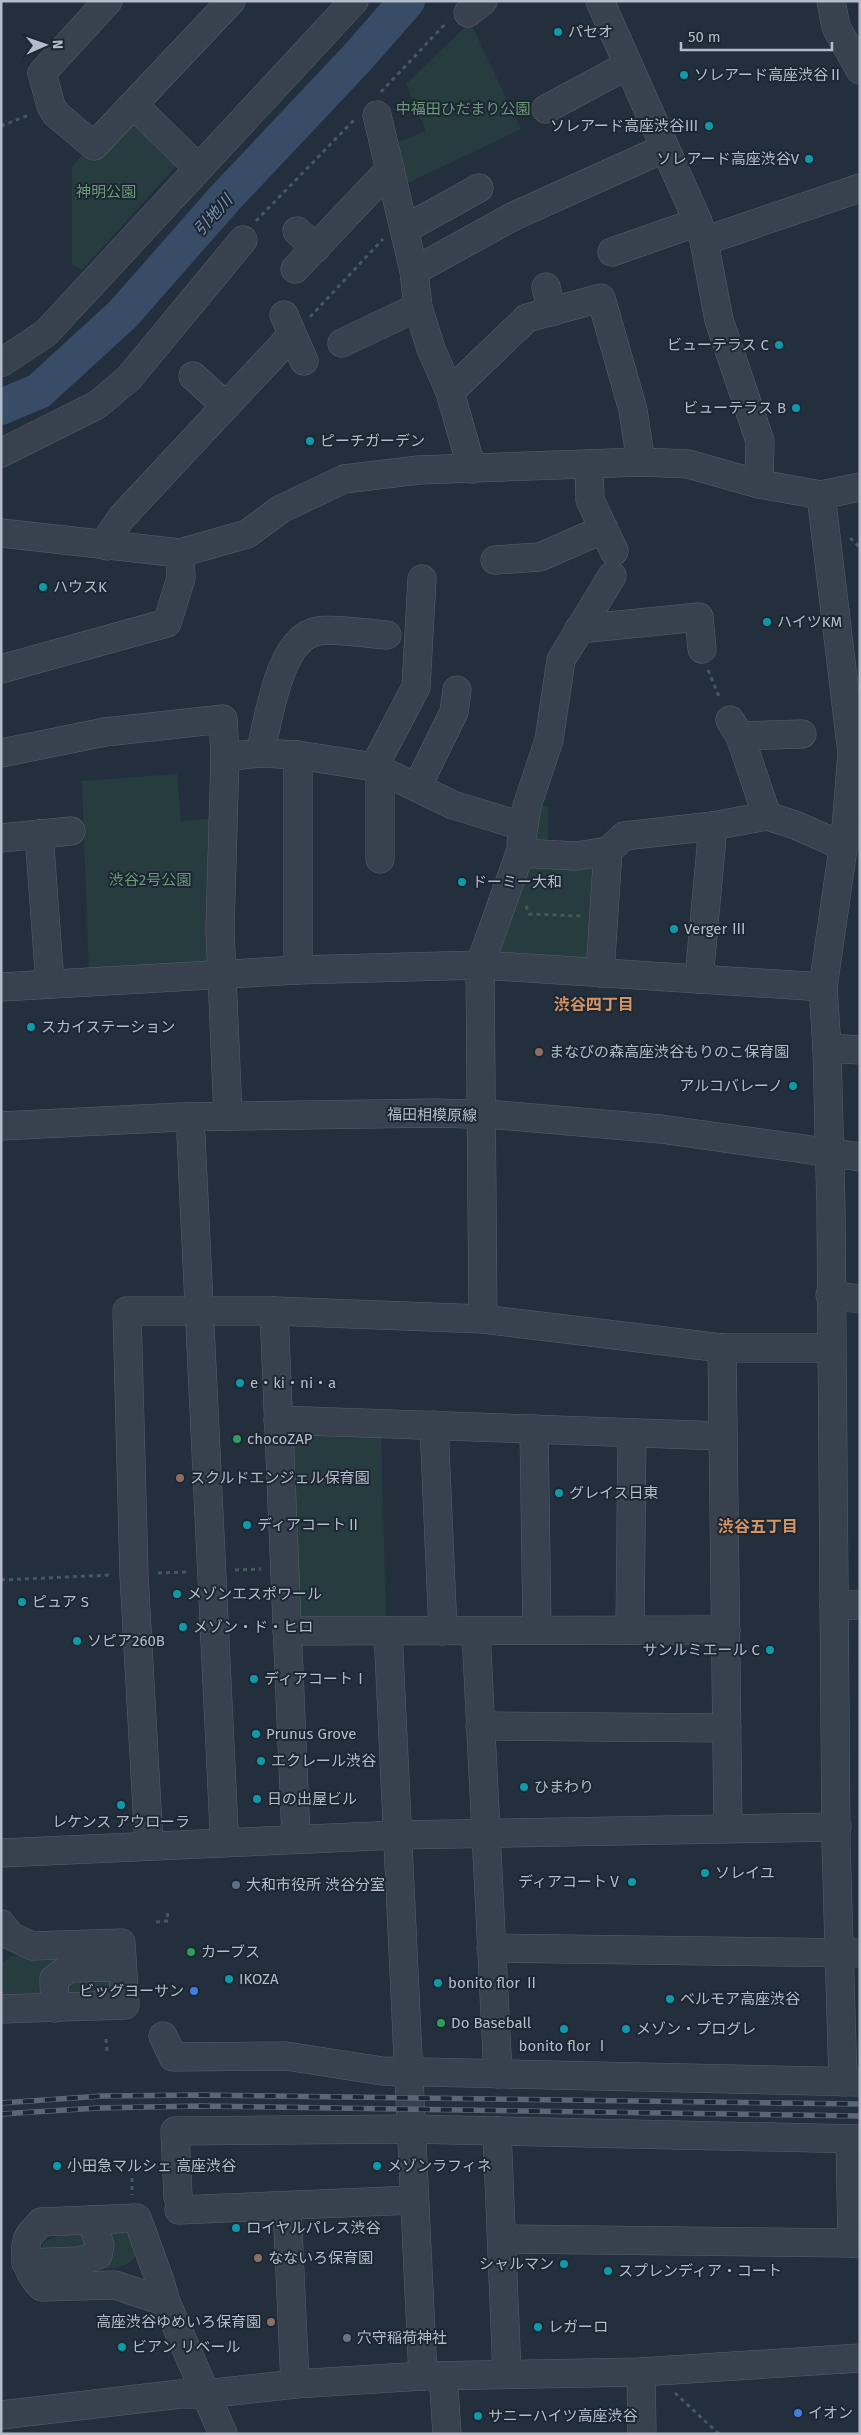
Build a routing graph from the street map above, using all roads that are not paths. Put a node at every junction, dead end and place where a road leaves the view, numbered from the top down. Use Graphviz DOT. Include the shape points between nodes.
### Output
graph roads {
  1 [pos="108,1"];
  2 [pos="232,1"];
  3 [pos="354,1"];
  4 [pos="600,1"];
  5 [pos="831,1"];
  6 [pos="628,65"];
  7 [pos="860,70"];
  8 [pos="135,106"];
  9 [pos="546,109"];
  10 [pos="377,114"];
  11 [pos="665,148"];
  12 [pos="198,168"];
  13 [pos="390,169"];
  14 [pos="478,188"];
  15 [pos="860,188"];
  16 [pos="403,224"];
  17 [pos="701,232"];
  18 [pos="243,240"];
  19 [pos="612,252"];
  20 [pos="295,270"];
  21 [pos="414,271"];
  22 [pos="418,307"];
  23 [pos="342,343"];
  24 [pos="304,361"];
  25 [pos="1,363"];
  26 [pos="193,376"];
  27 [pos="450,392"];
  28 [pos="226,406"];
  29 [pos="1,453"];
  30 [pos="641,462"];
  31 [pos="588,464"];
  32 [pos="472,469"];
  33 [pos="758,484"];
  34 [pos="860,487"];
  35 [pos="821,495"];
  36 [pos="1,533"];
  37 [pos="107,546"];
  38 [pos="610,552"];
  39 [pos="180,553"];
  40 [pos="494,560"];
  41 [pos="422,579"];
  42 [pos="579,628"];
  43 [pos="370,641"];
  44 [pos="704,658"];
  45 [pos="1,669"];
  46 [pos="457,690"];
  47 [pos="787,727"];
  48 [pos="1,754"];
  49 [pos="260,754"];
  50 [pos="298,755"];
  51 [pos="225,757"];
  52 [pos="377,768"];
  53 [pos="417,787"];
  54 [pos="767,816"];
  55 [pos="860,822"];
  56 [pos="713,826"];
  57 [pos="71,831"];
  58 [pos="38,834"];
  59 [pos="1,838"];
  60 [pos="843,846"];
  61 [pos="519,851"];
  62 [pos="608,851"];
  63 [pos="380,859"];
  64 [pos="480,965"];
  65 [pos="298,970"];
  66 [pos="600,973"];
  67 [pos="222,974"];
  68 [pos="699,980"];
  69 [pos="50,984"];
  70 [pos="1,987"];
  71 [pos="823,987"];
  72 [pos="827,1048"];
  73 [pos="860,1050"];
  74 [pos="228,1116"];
  75 [pos="480,1116"];
  76 [pos="1,1126"];
  77 [pos="192,1136"];
  78 [pos="828,1152"];
  79 [pos="860,1157"];
  80 [pos="830,1294"];
  81 [pos="860,1299"];
  82 [pos="200,1311"];
  83 [pos="274,1312"];
  84 [pos="483,1319"];
  85 [pos="722,1348"];
  86 [pos="830,1348"];
  87 [pos="278,1420"];
  88 [pos="434,1426"];
  89 [pos="534,1429"];
  90 [pos="632,1433"];
  91 [pos="723,1436"];
  92 [pos="847,1605"];
  93 [pos="537,1630"];
  94 [pos="630,1630"];
  95 [pos="726,1630"];
  96 [pos="388,1631"];
  97 [pos="443,1631"];
  98 [pos="476,1631"];
  99 [pos="287,1632"];
  100 [pos="480,1726"];
  101 [pos="727,1728"];
  102 [pos="837,1827"];
  103 [pos="728,1828"];
  104 [pos="224,1830"];
  105 [pos="485,1833"];
  106 [pos="397,1834"];
  107 [pos="296,1839"];
  108 [pos="149,1845"];
  109 [pos="1,1853"];
  110 [pos="1,1924"];
  111 [pos="32,1946"];
  112 [pos="491,1948"];
  113 [pos="850,1953"];
  114 [pos="1,1956"];
  115 [pos="122,1967"];
  116 [pos="55,2008"];
  117 [pos="1,2009"];
  118 [pos="163,2036"];
  119 [pos="409,2071"];
  120 [pos="498,2074"];
  121 [pos="851,2082"];
  122 [pos="411,2129"];
  123 [pos="497,2131"];
  124 [pos="855,2139"];
  125 [pos="414,2200"];
  126 [pos="287,2206"];
  127 [pos="91,2220"];
  128 [pos="502,2239"];
  129 [pos="856,2243"];
  130 [pos="146,2246"];
  131 [pos="26,2263"];
  132 [pos="116,2285"];
  133 [pos="166,2302"];
  134 [pos="860,2358"];
  135 [pos="641,2372"];
  136 [pos="507,2374"];
  137 [pos="433,2382"];
  138 [pos="295,2384"];
  139 [pos="205,2394"];
  140 [pos="1,2415"];
  141 [pos="223,2434"];
  142 [pos="447,2434"];
  143 [pos="642,2434"];
  1 -- 8 [label="street" via="42,73 56,114 94,146"];
  2 -- 8 [label="street"];
  3 -- 12 [label="street"];
  4 -- 6 [label="street"];
  5 -- 7 [label="street" via="836,27"];
  6 -- 9 [label="street"];
  6 -- 11 [label="street"];
  8 -- 12 [label="street"];
  10 -- 13 [label="street"];
  11 -- 17 [label="street"];
  11 -- 21 [label="street" via="514,216"];
  12 -- 25 [label="street" via="46,333"];
  13 -- 16 [label="street"];
  13 -- 20 [label="street" via="306,240"];
  14 -- 16 [label="street"];
  15 -- 17 [label="street" via="780,216"];
  16 -- 21 [label="street"];
  17 -- 19 [label="street"];
  17 -- 33 [label="street" via="719,320 760,441"];
  18 -- 29 [label="street" via="129,378 97,405"];
  21 -- 22 [label="street"];
  22 -- 23 [label="street"];
  22 -- 27 [label="street" via="431,349"];
  24 -- 28 [label="street" via="288,325"];
  26 -- 28 [label="street"];
  27 -- 30 [label="street" via="549,300 601,298 633,410"];
  27 -- 32 [label="street"];
  28 -- 37 [label="street" via="170,481 122,517 110,534"];
  30 -- 31 [label="street"];
  30 -- 33 [label="street" via="688,464"];
  31 -- 32 [label="street"];
  31 -- 38 [label="street" via="590,500"];
  32 -- 39 [label="street" via="419,470 344,479 281,509 246,534"];
  33 -- 35 [label="street"];
  34 -- 35 [label="street"];
  35 -- 60 [label="street" via="852,753"];
  36 -- 37 [label="street"];
  37 -- 39 [label="street"];
  38 -- 40 [label="street" via="540,557 522,570"];
  38 -- 42 [label="street" via="595,603"];
  39 -- 45 [label="street" via="181,578 167,623"];
  41 -- 52 [label="street" via="416,687"];
  42 -- 44 [label="street" via="681,607 698,617"];
  42 -- 61 [label="street" via="561,660 549,740"];
  43 -- 49 [label="street" via="318,631 299,641 281,668"];
  46 -- 53 [label="street" via="454,712"];
  47 -- 54 [label="street" via="735,728"];
  48 -- 51 [label="street" via="105,732 223,720"];
  49 -- 50 [label="street"];
  49 -- 51 [label="street"];
  50 -- 52 [label="street"];
  50 -- 65 [label="street"];
  51 -- 67 [label="street" via="220,929"];
  52 -- 53 [label="street"];
  52 -- 63 [label="street"];
  53 -- 61 [label="street" via="453,805"];
  54 -- 56 [label="street"];
  54 -- 60 [label="street"];
  55 -- 60 [label="street"];
  56 -- 62 [label="street" via="624,836"];
  56 -- 68 [label="street"];
  57 -- 58 [label="street"];
  58 -- 59 [label="street"];
  58 -- 69 [label="street"];
  60 -- 71 [label="street"];
  61 -- 62 [label="street" via="576,856"];
  61 -- 64 [label="street"];
  62 -- 66 [label="street"];
  64 -- 65 [label="street"];
  64 -- 66 [label="street"];
  64 -- 75 [label="street"];
  65 -- 67 [label="street"];
  66 -- 68 [label="street"];
  67 -- 69 [label="street"];
  67 -- 74 [label="street"];
  68 -- 71 [label="street"];
  69 -- 70 [label="street"];
  71 -- 72 [label="street"];
  72 -- 73 [label="street"];
  72 -- 78 [label="street"];
  74 -- 75 [label="street, 福田相模原線" via="436,1113"];
  74 -- 76 [label="street, 福田相模原線"];
  75 -- 78 [label="street, 福田相模原線" via="661,1129"];
  75 -- 84 [label="street"];
  77 -- 82 [label="street"];
  78 -- 79 [label="street, 福田相模原線"];
  78 -- 80 [label="street"];
  80 -- 81 [label="street"];
  80 -- 86 [label="street"];
  82 -- 83 [label="street"];
  82 -- 104 [label="street"];
  82 -- 108 [label="street" via="127,1311 134,1574"];
  83 -- 84 [label="street"];
  83 -- 87 [label="street"];
  84 -- 85 [label="street"];
  85 -- 86 [label="street"];
  85 -- 91 [label="street"];
  86 -- 92 [label="street"];
  87 -- 88 [label="street"];
  87 -- 99 [label="street"];
  88 -- 89 [label="street"];
  88 -- 97 [label="street"];
  89 -- 90 [label="street"];
  89 -- 93 [label="street"];
  90 -- 91 [label="street"];
  90 -- 94 [label="street"];
  91 -- 95 [label="street"];
  92 -- 102 [label="street"];
  93 -- 94 [label="street"];
  93 -- 98 [label="street"];
  94 -- 95 [label="street"];
  95 -- 101 [label="street"];
  96 -- 97 [label="street"];
  96 -- 99 [label="street"];
  96 -- 106 [label="street"];
  97 -- 98 [label="street"];
  98 -- 100 [label="street"];
  99 -- 107 [label="street"];
  100 -- 101 [label="street"];
  100 -- 105 [label="street"];
  101 -- 103 [label="street"];
  102 -- 103 [label="street"];
  102 -- 113 [label="street" via="836,1843"];
  103 -- 105 [label="street"];
  105 -- 106 [label="street"];
  105 -- 112 [label="street"];
  106 -- 107 [label="street"];
  106 -- 119 [label="street"];
  107 -- 108 [label="street"];
  108 -- 109 [label="street"];
  110 -- 111 [label="street" via="11,1936"];
  111 -- 114 [label="street" via="10,1950"];
  111 -- 115 [label="street" via="121,1943"];
  112 -- 113 [label="street"];
  112 -- 120 [label="street"];
  113 -- 121 [label="street"];
  115 -- 116 [label="street" via="69,1968 54,1979"];
  115 -- 116 [label="street" via="124,2005"];
  116 -- 117 [label="street"];
  118 -- 119 [label="street" via="174,2057 286,2056 382,2071"];
  119 -- 120 [label="street"];
  119 -- 122 [label="street"];
  120 -- 121 [label="street"];
  122 -- 123 [label="street"];
  122 -- 125 [label="street"];
  122 -- 126 [label="street" via="175,2131 179,2203"];
  123 -- 124 [label="street"];
  123 -- 128 [label="street"];
  124 -- 129 [label="street"];
  125 -- 126 [label="street"];
  125 -- 137 [label="street"];
  126 -- 138 [label="street"];
  127 -- 130 [label="street" via="137,2218"];
  127 -- 131 [label="street" via="41,2222 27,2240"];
  127 -- 131 [label="street" via="100,2245 98,2255 79,2261"];
  128 -- 129 [label="street"];
  128 -- 136 [label="street"];
  130 -- 132 [label="street" via="136,2270"];
  130 -- 133 [label="street"];
  131 -- 132 [label="street" via="31,2277 42,2288"];
  132 -- 133 [label="street"];
  133 -- 139 [label="street"];
  134 -- 135 [label="street"];
  135 -- 136 [label="street"];
  135 -- 143 [label="street"];
  136 -- 137 [label="street"];
  137 -- 138 [label="street"];
  137 -- 142 [label="street"];
  138 -- 139 [label="street"];
  139 -- 140 [label="street" via="180,2394"];
  139 -- 141 [label="street"];
}
